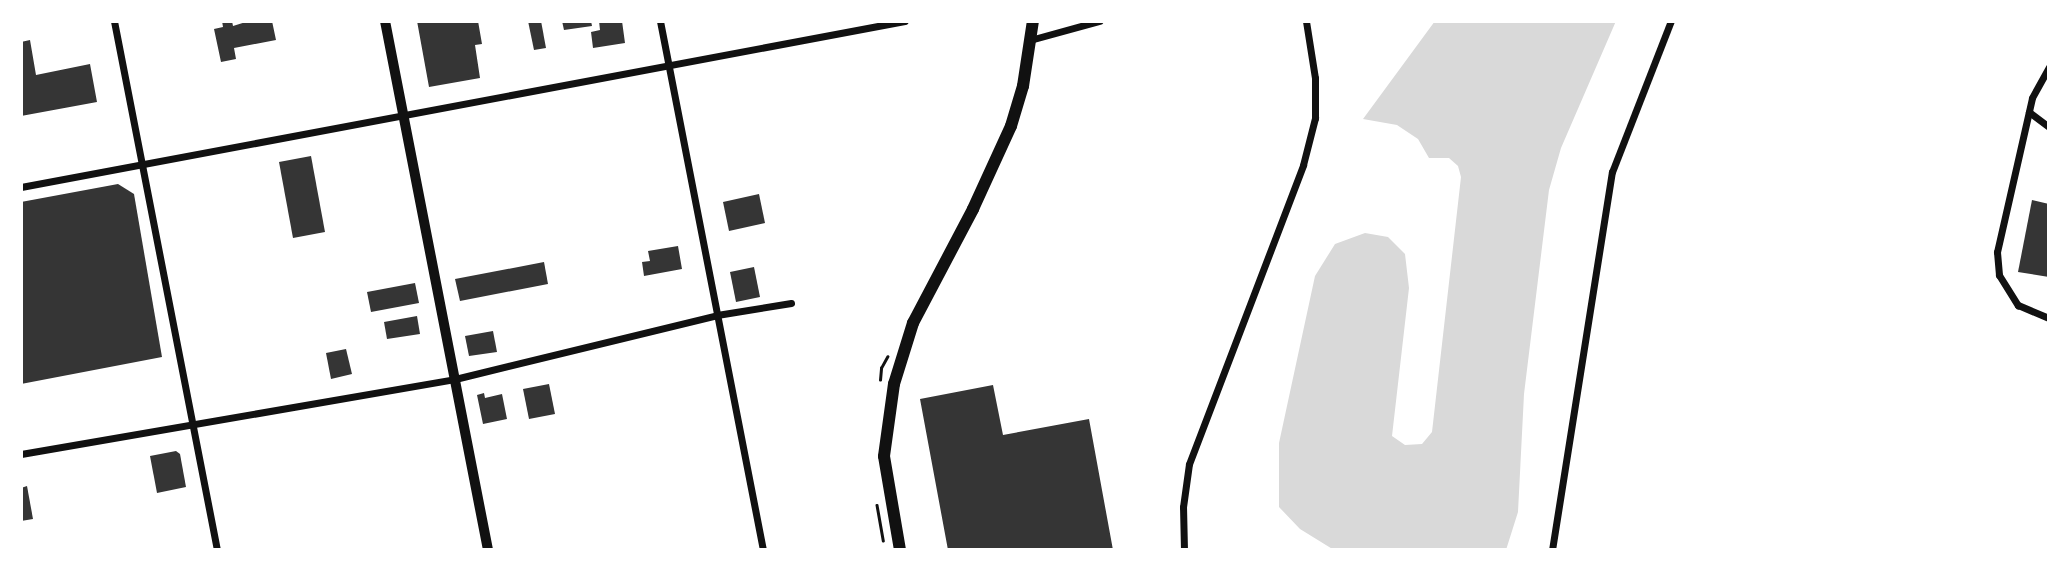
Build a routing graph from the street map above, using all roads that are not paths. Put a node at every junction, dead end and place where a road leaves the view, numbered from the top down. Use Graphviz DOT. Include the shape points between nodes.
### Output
graph roads {
  1 [pos="114,21"];
  2 [pos="385,21"];
  3 [pos="660,21"];
  4 [pos="905,21"];
  5 [pos="1033,21"];
  6 [pos="1099,21"];
  7 [pos="1306,21"];
  8 [pos="1671,21"];
  9 [pos="1030,40"];
  10 [pos="669,65"];
  11 [pos="2049,67"];
  12 [pos="2029,112"];
  13 [pos="403,117"];
  14 [pos="2049,127"];
  15 [pos="144,164"];
  16 [pos="21,187"];
  17 [pos="791,303"];
  18 [pos="717,315"];
  19 [pos="2049,318"];
  20 [pos="455,379"];
  21 [pos="192,422"];
  22 [pos="21,454"];
  23 [pos="217,550"];
  24 [pos="488,550"];
  25 [pos="762,550"];
  26 [pos="900,550"];
  27 [pos="1184,550"];
  28 [pos="1552,550"];
  1 -- 15 [label="street"];
  2 -- 13 [label="street"];
  3 -- 10 [label="street"];
  4 -- 10 [label="street"];
  5 -- 9 [label="main road"];
  6 -- 9 [label="street"];
  7 -- 27 [label="street" via="1315,78 1315,118 1303,165 1189,464"];
  8 -- 28 [label="street" via="1612,172"];
  9 -- 26 [label="main road" via="1011,126 914,323 894,384 884,456"];
  10 -- 13 [label="street"];
  10 -- 18 [label="street"];
  11 -- 12 [label="street"];
  12 -- 14 [label="street"];
  12 -- 19 [label="street" via="1997,252 1999,275 2018,305"];
  13 -- 15 [label="street"];
  13 -- 20 [label="street"];
  15 -- 16 [label="street"];
  15 -- 21 [label="street"];
  17 -- 18 [label="street"];
  18 -- 20 [label="street"];
  18 -- 25 [label="street"];
  20 -- 21 [label="street"];
  20 -- 24 [label="street"];
  21 -- 22 [label="street"];
  21 -- 23 [label="street"];
}
